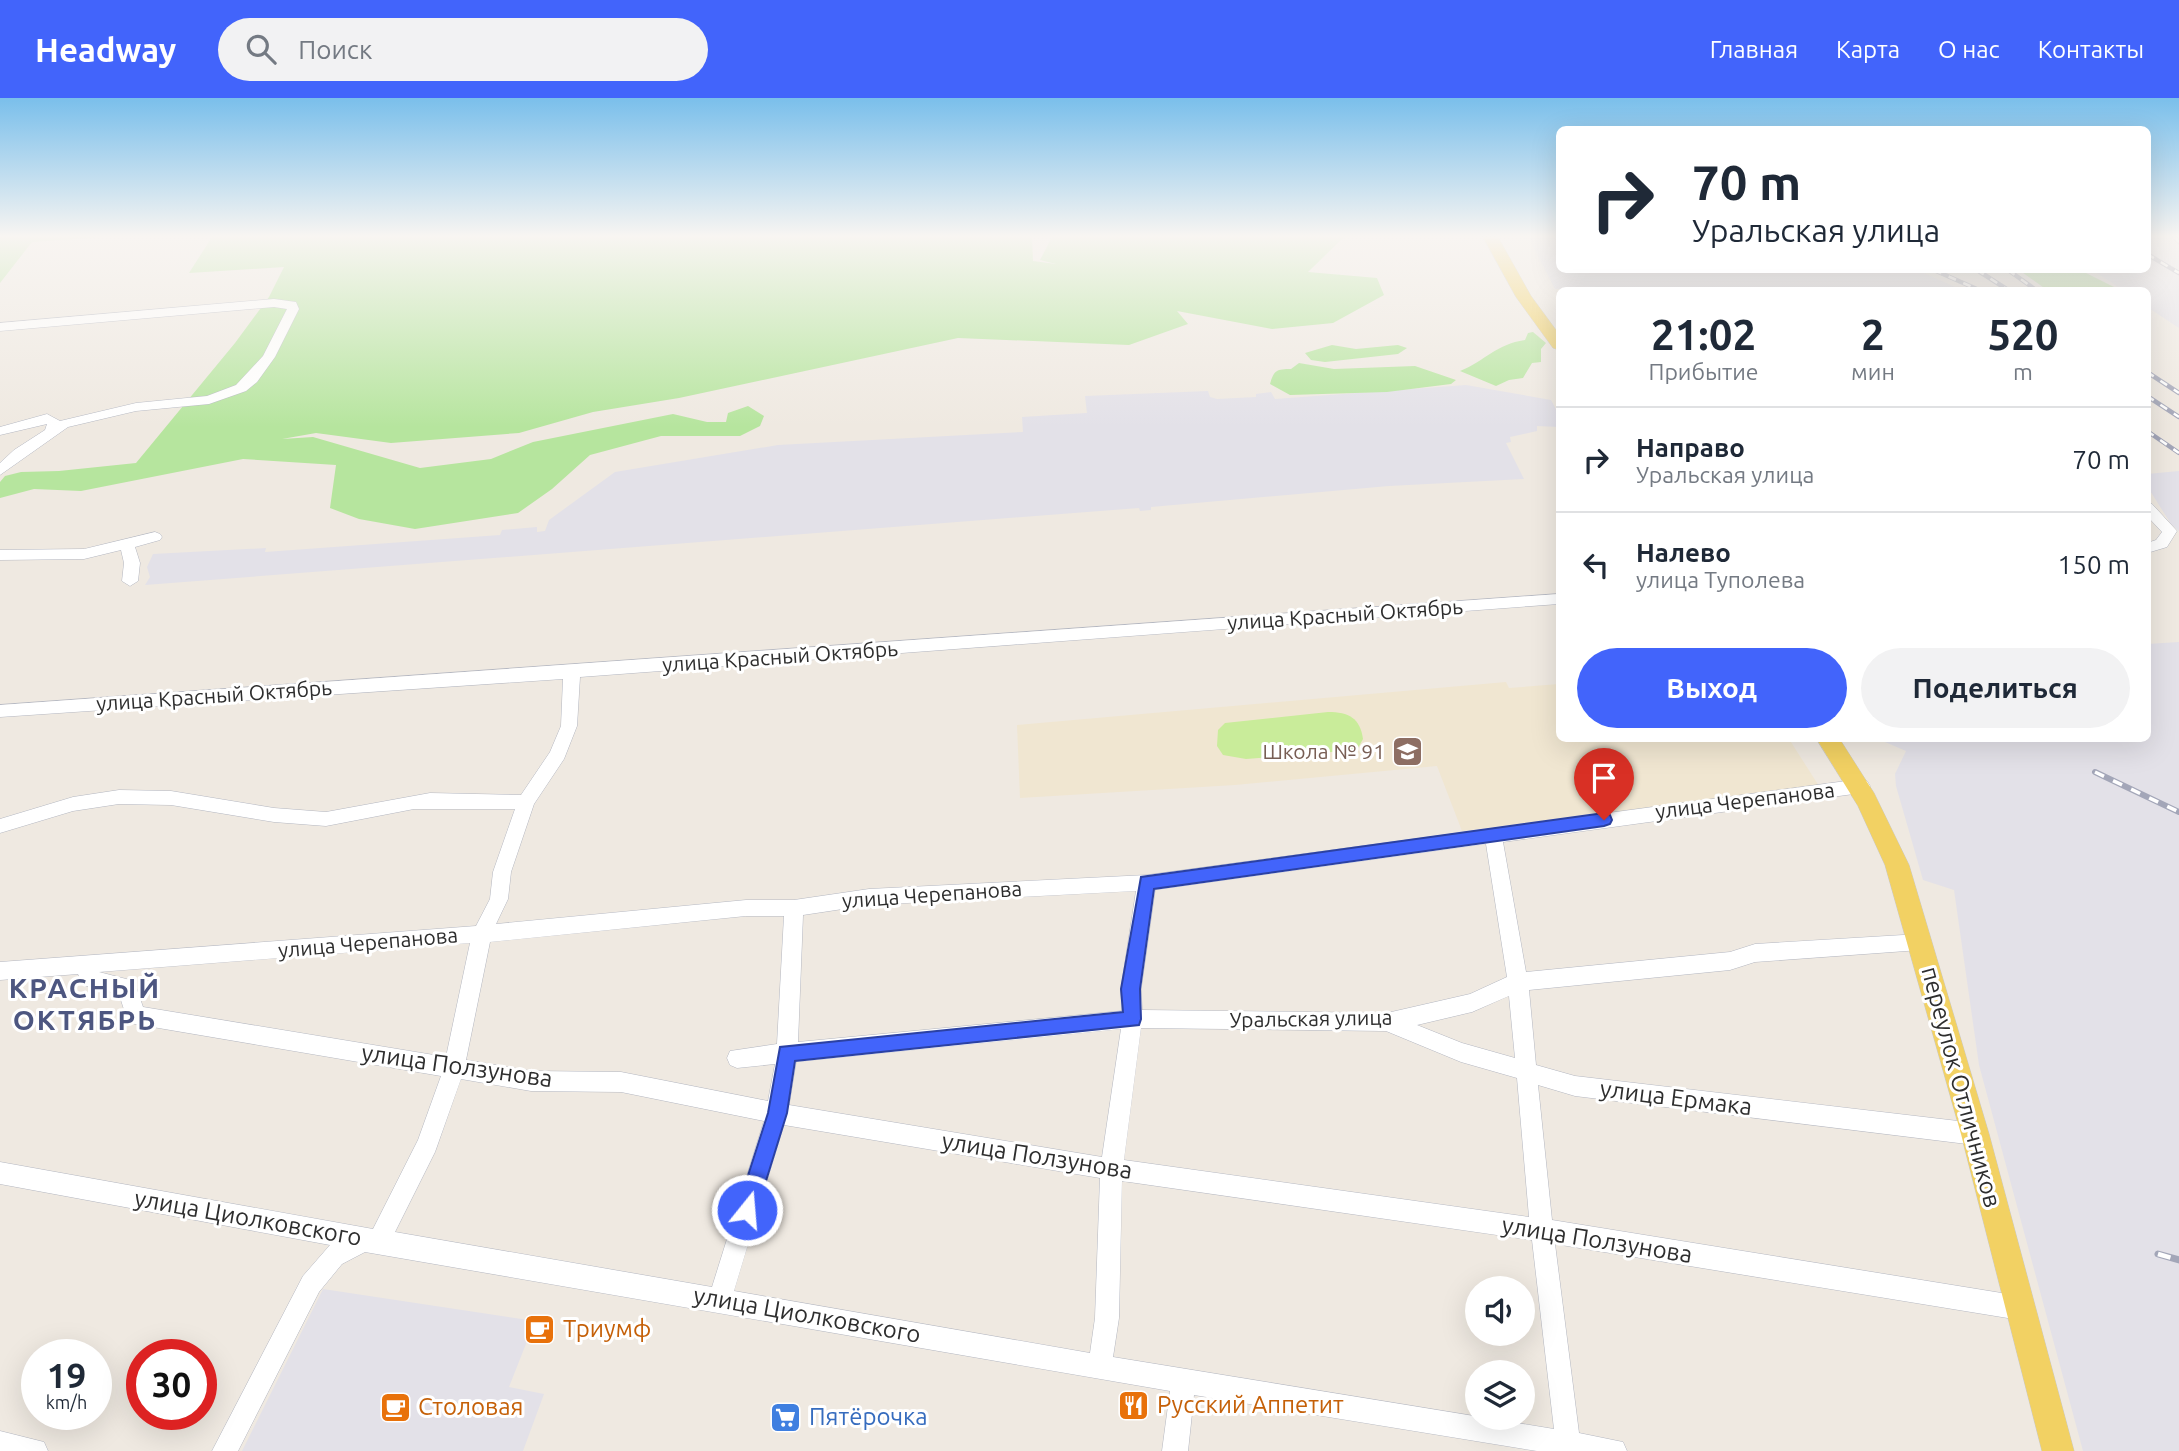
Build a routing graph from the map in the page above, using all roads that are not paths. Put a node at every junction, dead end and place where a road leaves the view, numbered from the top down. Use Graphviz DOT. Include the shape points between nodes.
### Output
graph roads {
  1 [pos="1526,300"];
  2 [pos="0,327"];
  3 [pos="1556,341"];
  4 [pos="52,430"];
  5 [pos="0,431"];
  6 [pos="0,471"];
  7 [pos="2151,511"];
  8 [pos="155,537"];
  9 [pos="127,544"];
  10 [pos="2151,548"];
  11 [pos="0,555"];
  12 [pos="130,581"];
  13 [pos="1556,599"];
  14 [pos="572,672"];
  15 [pos="0,710"];
  16 [pos="1830,742"];
  17 [pos="1861,786"];
  18 [pos="526,802"];
  19 [pos="0,826"];
  20 [pos="1493,834"];
  21 [pos="1147,883"];
  22 [pos="794,908"];
  23 [pos="482,934"];
  24 [pos="1920,942"];
  25 [pos="83,966"];
  26 [pos="0,971"];
  27 [pos="1518,982"];
  28 [pos="1132,1019"];
  29 [pos="1387,1022"];
  30 [pos="787,1053"];
  31 [pos="737,1058"];
  32 [pos="454,1069"];
  33 [pos="1526,1073"];
  34 [pos="777,1113"];
  35 [pos="1975,1134"];
  36 [pos="1111,1169"];
  37 [pos="0,1173"];
  38 [pos="1542,1230"];
  39 [pos="371,1241"];
  40 [pos="719,1301"];
  41 [pos="2020,1308"];
  42 [pos="1100,1366"];
  43 [pos="1183,1381"];
  44 [pos="1568,1443"];
  45 [pos="0,1444"];
  46 [pos="36,1451"];
  47 [pos="225,1451"];
  48 [pos="1175,1451"];
  49 [pos="1614,1451"];
  50 [pos="2058,1451"];
  1 -- 3 [label="main road"];
  2 -- 4 [label="street" via="253,304 292,306 269,357 241,388 209,400 100,414"];
  4 -- 5 [label="street" via="54,422 47,418"];
  4 -- 6 [label="street"];
  7 -- 10 [label="street" via="2170,531 2166,541"];
  8 -- 9 [label="street"];
  9 -- 11 [label="street" via="84,554"];
  9 -- 12 [label="street"];
  13 -- 14 [label="street, улица Красный Октябрь"];
  14 -- 15 [label="street, улица Красный Октябрь"];
  14 -- 18 [label="street" via="569,726 558,754"];
  16 -- 17 [label="main road, переулок Отличников"];
  17 -- 20 [label="street, улица Черепанова"];
  17 -- 24 [label="main road, переулок Отличников" via="1897,865"];
  18 -- 19 [label="street" via="432,800 329,819 120,797 65,804"];
  18 -- 23 [label="street" via="502,872 499,899"];
  20 -- 21 [label="street, улица Черепанова"];
  20 -- 27 [label="street"];
  21 -- 22 [label="street, улица Черепанова" via="869,897"];
  21 -- 28 [label="street" via="1130,989"];
  22 -- 23 [label="street, улица Черепанова" via="746,908"];
  22 -- 30 [label="street"];
  23 -- 25 [label="street, улица Черепанова"];
  23 -- 32 [label="street"];
  24 -- 27 [label="street, Уральская улица" via="1755,953 1730,961"];
  24 -- 35 [label="main road, переулок Отличников"];
  25 -- 26 [label="street, улица Черепанова"];
  25 -- 32 [label="street, улица Ползунова" via="90,979 127,987 135,1015"];
  27 -- 29 [label="street, Уральская улица" via="1472,1003"];
  27 -- 33 [label="street"];
  28 -- 29 [label="street, Уральская улица"];
  28 -- 30 [label="street, Уральская улица"];
  28 -- 36 [label="street"];
  29 -- 33 [label="street, улица Ермака"];
  30 -- 31 [label="street, Уральская улица"];
  30 -- 34 [label="street"];
  32 -- 34 [label="street, улица Ползунова" via="531,1081 621,1082"];
  32 -- 39 [label="street" via="427,1144"];
  33 -- 35 [label="street, улица Ермака" via="1575,1086"];
  33 -- 38 [label="street"];
  34 -- 36 [label="street, улица Ползунова"];
  34 -- 40 [label="street"];
  35 -- 41 [label="main road, переулок Отличников"];
  36 -- 38 [label="street, улица Ползунова"];
  36 -- 42 [label="street" via="1107,1318"];
  37 -- 39 [label="street, улица Циолковского"];
  38 -- 41 [label="street, улица Ползунова"];
  38 -- 44 [label="street"];
  39 -- 40 [label="street, улица Циолковского"];
  39 -- 47 [label="street" via="334,1256 311,1284"];
  40 -- 42 [label="street, улица Циолковского"];
  41 -- 50 [label="main road, переулок Отличников"];
  42 -- 43 [label="street, улица Циолковского"];
  43 -- 44 [label="street, улица Циолковского"];
  43 -- 48 [label="street"];
  44 -- 49 [label="street, улица Циолковского"];
  45 -- 46 [label="street"];
}
